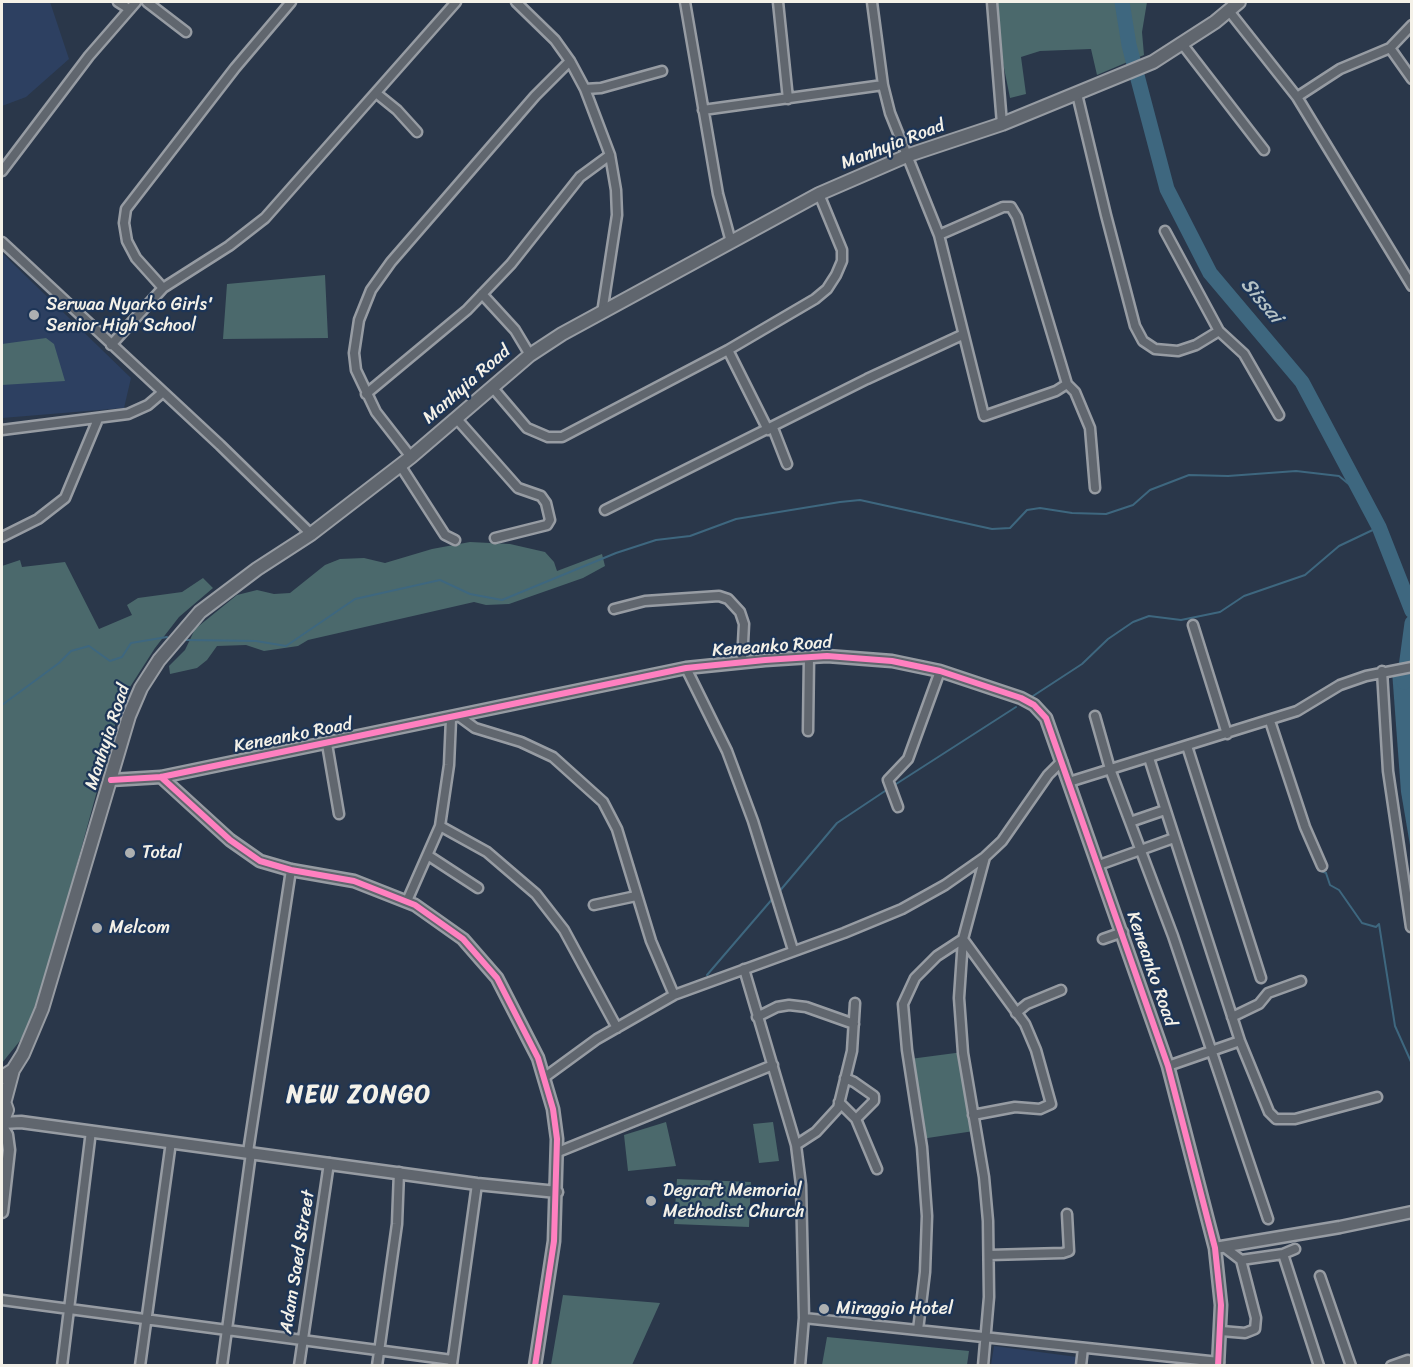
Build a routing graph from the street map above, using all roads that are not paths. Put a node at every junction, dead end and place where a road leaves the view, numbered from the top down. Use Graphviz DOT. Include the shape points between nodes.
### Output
graph roads {
  1 [pos="118,2"];
  2 [pos="136,2"];
  3 [pos="147,2"];
  4 [pos="291,2"];
  5 [pos="456,2"];
  6 [pos="517,2"];
  7 [pos="686,2"];
  8 [pos="778,2"];
  9 [pos="872,2"];
  10 [pos="992,2"];
  11 [pos="1239,2"];
  12 [pos="129,9"];
  13 [pos="1229,11"];
  14 [pos="1412,25"];
  15 [pos="186,32"];
  16 [pos="1183,45"];
  17 [pos="1390,48"];
  18 [pos="570,61"];
  19 [pos="662,71"];
  20 [pos="1412,79"];
  21 [pos="883,85"];
  22 [pos="585,89"];
  23 [pos="376,93"];
  24 [pos="1077,94"];
  25 [pos="1297,97"];
  26 [pos="788,99"];
  27 [pos="703,110"];
  28 [pos="1002,124"];
  29 [pos="417,132"];
  30 [pos="1264,150"];
  31 [pos="610,154"];
  32 [pos="909,155"];
  33 [pos="2,171"];
  34 [pos="819,194"];
  35 [pos="1165,231"];
  36 [pos="939,235"];
  37 [pos="2,242"];
  38 [pos="731,242"];
  39 [pos="1412,286"];
  40 [pos="163,288"];
  41 [pos="482,294"];
  42 [pos="602,313"];
  43 [pos="1218,331"];
  44 [pos="962,335"];
  45 [pos="111,345"];
  46 [pos="728,350"];
  47 [pos="530,354"];
  48 [pos="1067,384"];
  49 [pos="492,387"];
  50 [pos="162,393"];
  51 [pos="366,394"];
  52 [pos="1279,415"];
  53 [pos="456,418"];
  54 [pos="98,419"];
  55 [pos="770,429"];
  56 [pos="2,430"];
  57 [pos="411,457"];
  58 [pos="788,464"];
  59 [pos="400,465"];
  60 [pos="1095,488"];
  61 [pos="605,510"];
  62 [pos="311,534"];
  63 [pos="2,537"];
  64 [pos="495,538"];
  65 [pos="455,540"];
  66 [pos="614,609"];
  67 [pos="1193,625"];
  68 [pos="809,657"];
  69 [pos="742,662"];
  70 [pos="1411,667"];
  71 [pos="686,668"];
  72 [pos="1386,670"];
  73 [pos="940,671"];
  74 [pos="1095,716"];
  75 [pos="455,718"];
  76 [pos="1270,721"];
  77 [pos="808,731"];
  78 [pos="1227,734"];
  79 [pos="327,744"];
  80 [pos="1186,746"];
  81 [pos="1149,758"];
  82 [pos="1062,761"];
  83 [pos="1110,769"];
  84 [pos="161,777"];
  85 [pos="111,780"];
  86 [pos="1069,782"];
  87 [pos="898,807"];
  88 [pos="1166,810"];
  89 [pos="339,814"];
  90 [pos="1130,822"];
  91 [pos="440,826"];
  92 [pos="1174,838"];
  93 [pos="1140,851"];
  94 [pos="429,856"];
  95 [pos="985,857"];
  96 [pos="1099,865"];
  97 [pos="1322,866"];
  98 [pos="291,870"];
  99 [pos="478,888"];
  100 [pos="636,896"];
  101 [pos="407,901"];
  102 [pos="594,905"];
  103 [pos="1411,927"];
  104 [pos="1123,932"];
  105 [pos="963,939"];
  106 [pos="1103,939"];
  107 [pos="793,950"];
  108 [pos="744,969"];
  109 [pos="1262,978"];
  110 [pos="1301,981"];
  111 [pos="1061,990"];
  112 [pos="674,995"];
  113 [pos="855,1003"];
  114 [pos="1016,1013"];
  115 [pos="757,1017"];
  116 [pos="1232,1017"];
  117 [pos="854,1024"];
  118 [pos="616,1028"];
  119 [pos="1240,1041"];
  120 [pos="1211,1049"];
  121 [pos="772,1065"];
  122 [pos="1168,1066"];
  123 [pos="13,1070"];
  124 [pos="2,1077"];
  125 [pos="545,1077"];
  126 [pos="845,1078"];
  127 [pos="1377,1097"];
  128 [pos="5,1102"];
  129 [pos="839,1102"];
  130 [pos="973,1114"];
  131 [pos="856,1119"];
  132 [pos="21,1122"];
  133 [pos="2,1124"];
  134 [pos="92,1131"];
  135 [pos="171,1142"];
  136 [pos="796,1145"];
  137 [pos="558,1152"];
  138 [pos="249,1153"];
  139 [pos="329,1163"];
  140 [pos="877,1169"];
  141 [pos="399,1172"];
  142 [pos="4,1173"];
  143 [pos="477,1184"];
  144 [pos="557,1192"];
  145 [pos="2,1212"];
  146 [pos="1412,1212"];
  147 [pos="1067,1215"];
  148 [pos="1268,1219"];
  149 [pos="1220,1247"];
  150 [pos="1295,1249"];
  151 [pos="1283,1254"];
  152 [pos="989,1255"];
  153 [pos="1241,1260"];
  154 [pos="1320,1276"];
  155 [pos="2,1300"];
  156 [pos="70,1309"];
  157 [pos="804,1318"];
  158 [pos="145,1320"];
  159 [pos="227,1330"];
  160 [pos="918,1330"];
  161 [pos="1221,1331"];
  162 [pos="985,1338"];
  163 [pos="302,1341"];
  164 [pos="1083,1348"];
  165 [pos="380,1350"];
  166 [pos="1408,1360"];
  167 [pos="452,1363"];
  168 [pos="1219,1364"];
  169 [pos="62,1365"];
  170 [pos="140,1365"];
  171 [pos="222,1365"];
  172 [pos="299,1365"];
  173 [pos="377,1365"];
  174 [pos="535,1365"];
  175 [pos="800,1365"];
  176 [pos="983,1365"];
  177 [pos="1080,1365"];
  178 [pos="1319,1365"];
  179 [pos="1351,1365"];
  180 [pos="1391,1365"];
  1 -- 12 [label="street"];
  2 -- 12 [label="street"];
  3 -- 15 [label="street"];
  4 -- 40 [label="street" via="126,209 127,241 136,258"];
  5 -- 23 [label="street"];
  6 -- 18 [label="street"];
  7 -- 27 [label="street"];
  8 -- 26 [label="street"];
  9 -- 21 [label="street"];
  10 -- 28 [label="street"];
  11 -- 13 [label="main road, Manhyia Road"];
  12 -- 33 [label="street"];
  13 -- 16 [label="main road, Manhyia Road"];
  13 -- 25 [label="street"];
  14 -- 17 [label="street"];
  16 -- 24 [label="main road, Manhyia Road"];
  16 -- 30 [label="street"];
  17 -- 20 [label="street"];
  17 -- 25 [label="street" via="1340,69"];
  18 -- 22 [label="street"];
  18 -- 51 [label="street" via="535,96 371,290 359,320 354,353"];
  19 -- 22 [label="street"];
  21 -- 26 [label="street"];
  21 -- 32 [label="street"];
  22 -- 31 [label="street"];
  23 -- 29 [label="street"];
  23 -- 40 [label="street" via="265,218"];
  24 -- 28 [label="main road, Manhyia Road"];
  24 -- 43 [label="street" via="1135,326 1143,341 1155,349 1178,351"];
  25 -- 39 [label="street"];
  26 -- 27 [label="street"];
  27 -- 38 [label="street"];
  28 -- 32 [label="main road, Manhyia Road"];
  31 -- 41 [label="street" via="580,177"];
  31 -- 42 [label="street" via="617,214"];
  32 -- 34 [label="main road, Manhyia Road"];
  32 -- 36 [label="street"];
  34 -- 38 [label="main road, Manhyia Road"];
  34 -- 46 [label="street" via="842,250 836,275 815,299"];
  35 -- 43 [label="street"];
  36 -- 44 [label="street"];
  36 -- 48 [label="street" via="1011,207"];
  37 -- 45 [label="street"];
  38 -- 42 [label="main road, Manhyia Road"];
  40 -- 45 [label="street"];
  41 -- 47 [label="street" via="515,330"];
  41 -- 51 [label="street"];
  42 -- 47 [label="main road, Manhyia Road"];
  43 -- 52 [label="street" via="1244,354"];
  44 -- 48 [label="street" via="984,416"];
  44 -- 55 [label="street"];
  45 -- 50 [label="street"];
  46 -- 49 [label="street" via="562,437 548,437 527,428"];
  46 -- 55 [label="street"];
  47 -- 49 [label="main road, Manhyia Road"];
  48 -- 60 [label="street" via="1075,392 1090,428"];
  49 -- 53 [label="main road, Manhyia Road"];
  50 -- 54 [label="street" via="128,414"];
  50 -- 62 [label="street"];
  51 -- 57 [label="street"];
  53 -- 57 [label="main road, Manhyia Road"];
  53 -- 64 [label="street" via="518,488 541,496 546,503 547,525"];
  54 -- 56 [label="street"];
  54 -- 63 [label="street" via="65,498 38,519"];
  55 -- 58 [label="street"];
  55 -- 61 [label="street"];
  57 -- 59 [label="main road, Manhyia Road"];
  59 -- 62 [label="main road, Manhyia Road"];
  59 -- 65 [label="street" via="445,535"];
  62 -- 85 [label="main road, Manhyia Road" via="200,612 159,660 129,716"];
  66 -- 69 [label="street" via="645,601 718,596 728,599 740,612 744,624"];
  67 -- 78 [label="street"];
  68 -- 69 [label="street, Keneanko Road"];
  68 -- 73 [label="street, Keneanko Road" via="892,661"];
  68 -- 77 [label="street"];
  69 -- 71 [label="street, Keneanko Road"];
  70 -- 72 [label="street"];
  71 -- 75 [label="street, Keneanko Road"];
  71 -- 107 [label="street" via="727,751"];
  72 -- 76 [label="street" via="1340,685 1297,711"];
  72 -- 103 [label="street" via="1388,771"];
  73 -- 82 [label="street, Keneanko Road" via="1034,705 1046,718"];
  73 -- 87 [label="street" via="908,759 889,787"];
  74 -- 83 [label="street"];
  75 -- 79 [label="street, Keneanko Road"];
  75 -- 91 [label="street"];
  75 -- 100 [label="street" via="552,757 594,792 617,828"];
  76 -- 78 [label="street"];
  76 -- 97 [label="street"];
  78 -- 80 [label="street"];
  79 -- 84 [label="street, Keneanko Road"];
  79 -- 89 [label="street"];
  80 -- 81 [label="street"];
  80 -- 109 [label="street"];
  81 -- 83 [label="street"];
  81 -- 88 [label="street"];
  82 -- 86 [label="street, Keneanko Road"];
  82 -- 95 [label="street" via="1002,841"];
  83 -- 86 [label="street"];
  83 -- 90 [label="street"];
  84 -- 85 [label="street, Keneanko Road"];
  84 -- 98 [label="street" via="230,840 260,861"];
  85 -- 123 [label="main road, Manhyia Road" via="42,1009"];
  86 -- 96 [label="street, Keneanko Road"];
  88 -- 90 [label="street"];
  88 -- 92 [label="street"];
  90 -- 93 [label="street"];
  91 -- 94 [label="street"];
  91 -- 118 [label="street" via="487,852 536,894 564,930"];
  92 -- 93 [label="street"];
  92 -- 116 [label="street"];
  93 -- 96 [label="street"];
  93 -- 120 [label="street"];
  94 -- 99 [label="street"];
  94 -- 101 [label="street"];
  95 -- 105 [label="street"];
  95 -- 107 [label="street" via="902,909"];
  96 -- 104 [label="street, Keneanko Road"];
  98 -- 101 [label="street" via="354,881"];
  98 -- 138 [label="street"];
  100 -- 102 [label="street"];
  100 -- 112 [label="street"];
  101 -- 125 [label="street" via="435,916 483,959 520,1018"];
  104 -- 106 [label="street"];
  104 -- 122 [label="street, Keneanko Road"];
  105 -- 114 [label="street"];
  105 -- 130 [label="street" via="960,1028"];
  105 -- 160 [label="street" via="937,956 915,978 903,1005 927,1216"];
  107 -- 108 [label="street"];
  108 -- 112 [label="street"];
  108 -- 115 [label="street"];
  110 -- 116 [label="street" via="1268,993 1261,1003"];
  111 -- 114 [label="street" via="1027,1004"];
  112 -- 118 [label="street"];
  113 -- 117 [label="street"];
  114 -- 130 [label="street" via="1031,1036 1051,1104 1040,1109 1014,1107"];
  115 -- 117 [label="street" via="789,1005"];
  115 -- 121 [label="street"];
  116 -- 119 [label="street"];
  117 -- 126 [label="street"];
  118 -- 125 [label="street"];
  119 -- 120 [label="street"];
  119 -- 127 [label="street" via="1266,1107 1276,1119 1307,1117"];
  120 -- 122 [label="street"];
  120 -- 148 [label="street"];
  121 -- 136 [label="street"];
  121 -- 137 [label="street"];
  122 -- 149 [label="street, Keneanko Road"];
  123 -- 124 [label="main road, Manhyia Road"];
  123 -- 128 [label="main road"];
  125 -- 137 [label="street"];
  126 -- 129 [label="street"];
  126 -- 131 [label="street" via="874,1096 874,1101"];
  128 -- 132 [label="street"];
  128 -- 133 [label="main road"];
  129 -- 131 [label="street"];
  129 -- 136 [label="street" via="834,1115"];
  130 -- 152 [label="street" via="984,1177"];
  131 -- 140 [label="street"];
  132 -- 133 [label="street"];
  132 -- 134 [label="street"];
  133 -- 142 [label="street" via="9,1142"];
  134 -- 135 [label="street"];
  134 -- 156 [label="street"];
  135 -- 138 [label="street"];
  135 -- 158 [label="street"];
  136 -- 157 [label="street" via="801,1185"];
  137 -- 144 [label="street"];
  138 -- 139 [label="street"];
  138 -- 159 [label="street"];
  139 -- 141 [label="street"];
  139 -- 163 [label="street, Adam Saed Street"];
  141 -- 143 [label="street"];
  141 -- 165 [label="street" via="397,1224"];
  142 -- 145 [label="street"];
  143 -- 144 [label="street"];
  143 -- 167 [label="street"];
  144 -- 174 [label="street" via="554,1241"];
  146 -- 149 [label="street"];
  147 -- 152 [label="street" via="1069,1251"];
  149 -- 153 [label="street"];
  149 -- 161 [label="street, Keneanko Road"];
  150 -- 151 [label="street"];
  151 -- 153 [label="street"];
  151 -- 178 [label="street"];
  152 -- 162 [label="street"];
  153 -- 161 [label="street" via="1256,1326 1245,1333"];
  154 -- 179 [label="street"];
  155 -- 156 [label="street"];
  156 -- 158 [label="street"];
  156 -- 169 [label="street"];
  157 -- 160 [label="street"];
  157 -- 175 [label="street"];
  158 -- 159 [label="street"];
  158 -- 170 [label="street"];
  159 -- 163 [label="street"];
  159 -- 171 [label="street"];
  160 -- 162 [label="street"];
  161 -- 168 [label="street, Keneanko Road"];
  162 -- 164 [label="street"];
  162 -- 176 [label="street"];
  163 -- 165 [label="street"];
  163 -- 172 [label="street, Adam Saed Street"];
  164 -- 168 [label="street"];
  164 -- 177 [label="street"];
  165 -- 167 [label="street"];
  165 -- 173 [label="street"];
  166 -- 180 [label="street"];
}
